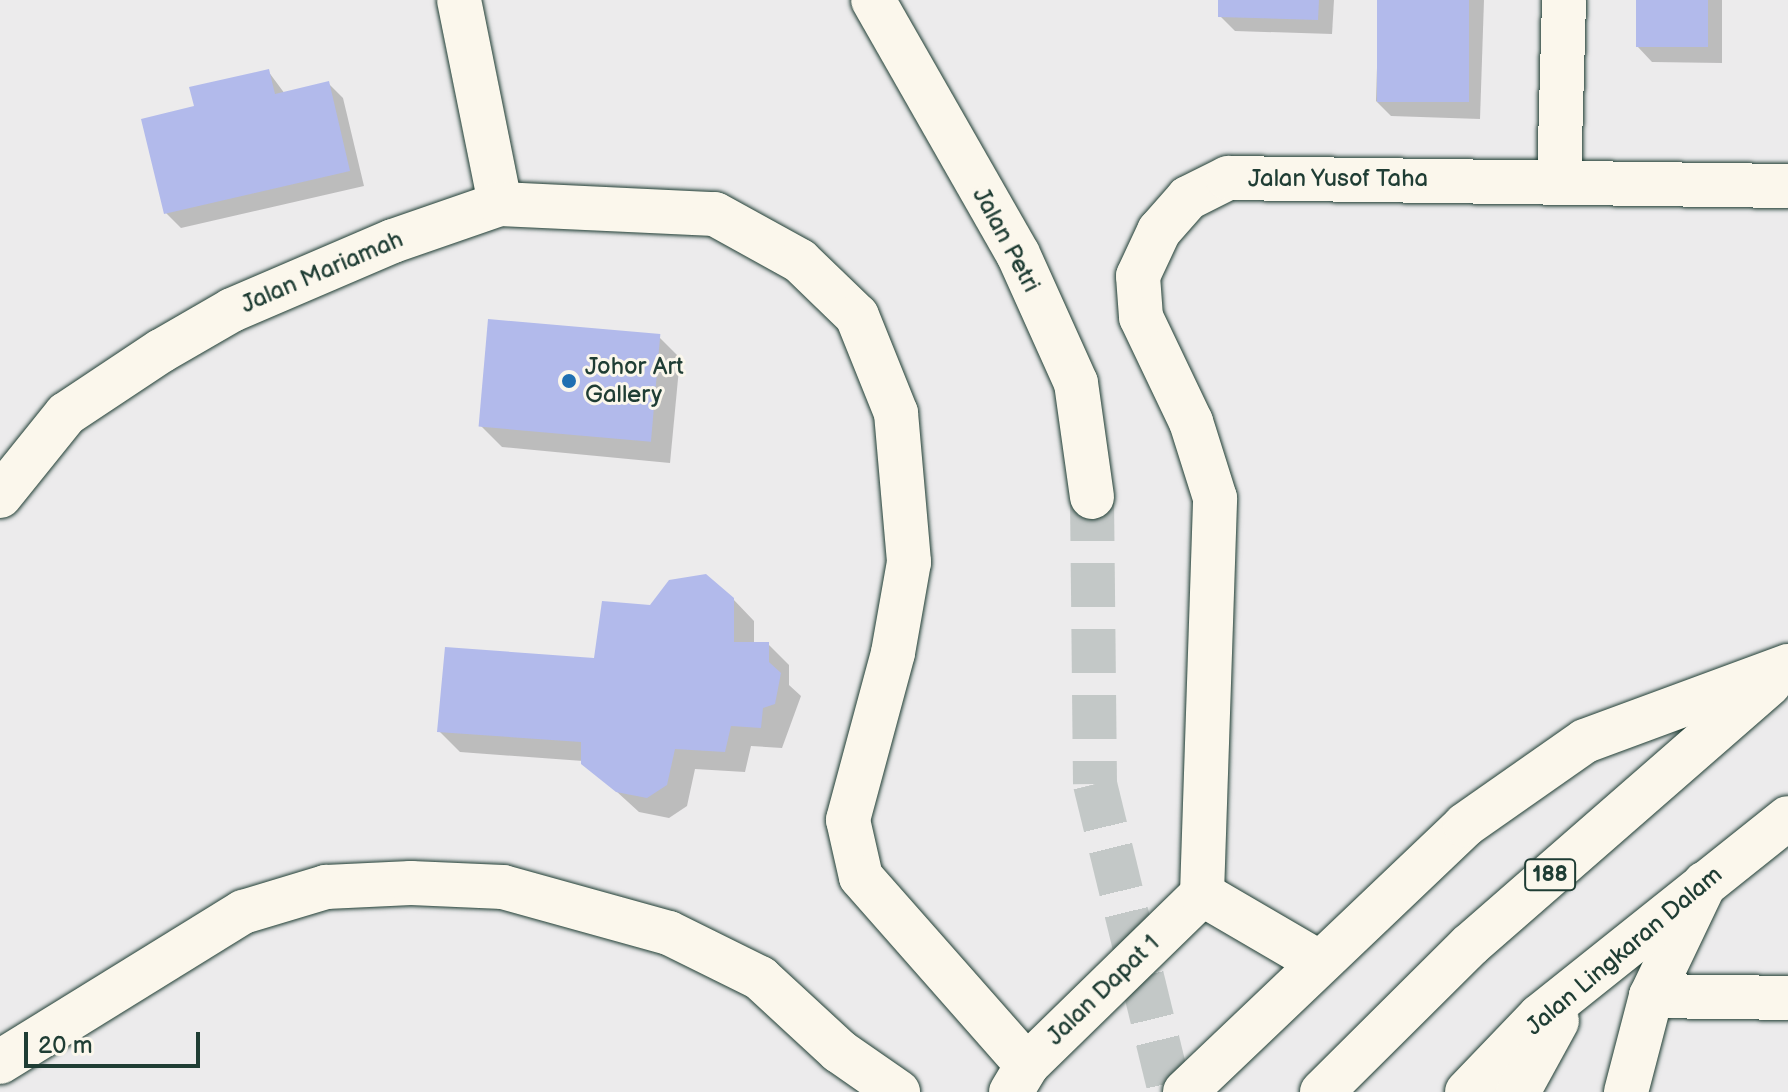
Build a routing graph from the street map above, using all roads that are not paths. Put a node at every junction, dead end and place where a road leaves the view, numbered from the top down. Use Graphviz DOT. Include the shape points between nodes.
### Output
graph roads {
  1 [pos="459,0"];
  2 [pos="873,0"];
  3 [pos="1564,0"];
  4 [pos="1559,180"];
  5 [pos="1788,186"];
  6 [pos="500,204"];
  7 [pos="0,496"];
  8 [pos="1092,497"];
  9 [pos="1788,666"];
  10 [pos="1788,818"];
  11 [pos="1705,883"];
  12 [pos="1202,894"];
  13 [pos="1315,960"];
  14 [pos="1577,984"];
  15 [pos="1651,996"];
  16 [pos="1788,998"];
  17 [pos="839,1051"];
  18 [pos="0,1062"];
  19 [pos="1019,1078"];
  20 [pos="864,1092"];
  21 [pos="898,1092"];
  22 [pos="990,1092"];
  23 [pos="1185,1092"];
  24 [pos="1322,1092"];
  25 [pos="1467,1092"];
  26 [pos="1518,1092"];
  27 [pos="1626,1092"];
  1 -- 6 [label="main road"];
  2 -- 8 [label="main road, Jalan Petri" via="1018,254 1076,383"];
  3 -- 4 [label="main road"];
  4 -- 5 [label="main road, Jalan Yusof Taha"];
  4 -- 12 [label="main road, Jalan Yusof Taha" via="1228,178 1188,198 1159,231 1138,276 1141,317 1191,422 1215,498"];
  6 -- 7 [label="main road, Jalan Mariamah" via="393,241 208,323 66,414"];
  6 -- 19 [label="main road" via="715,214 800,261 857,316 896,413 909,562 893,653 848,820 861,877"];
  9 -- 13 [label="main road" via="1585,741 1465,825"];
  9 -- 24 [label="main road, 188" via="1470,945"];
  10 -- 11 [label="main road, Jalan Lingkaran Dalam"];
  11 -- 14 [label="main road, Jalan Lingkaran Dalam"];
  11 -- 15 [label="main road"];
  12 -- 13 [label="main road"];
  12 -- 19 [label="main road, Jalan Dapat 1"];
  13 -- 23 [label="main road"];
  14 -- 25 [label="main road, Jalan Lingkaran Dalam"];
  14 -- 26 [label="main road"];
  15 -- 16 [label="main road"];
  15 -- 27 [label="main road"];
  17 -- 18 [label="main road" via="760,978 669,933 503,887 411,883 326,887 243,912"];
  17 -- 20 [label="main road"];
  17 -- 21 [label="main road"];
  19 -- 22 [label="main road"];
}
